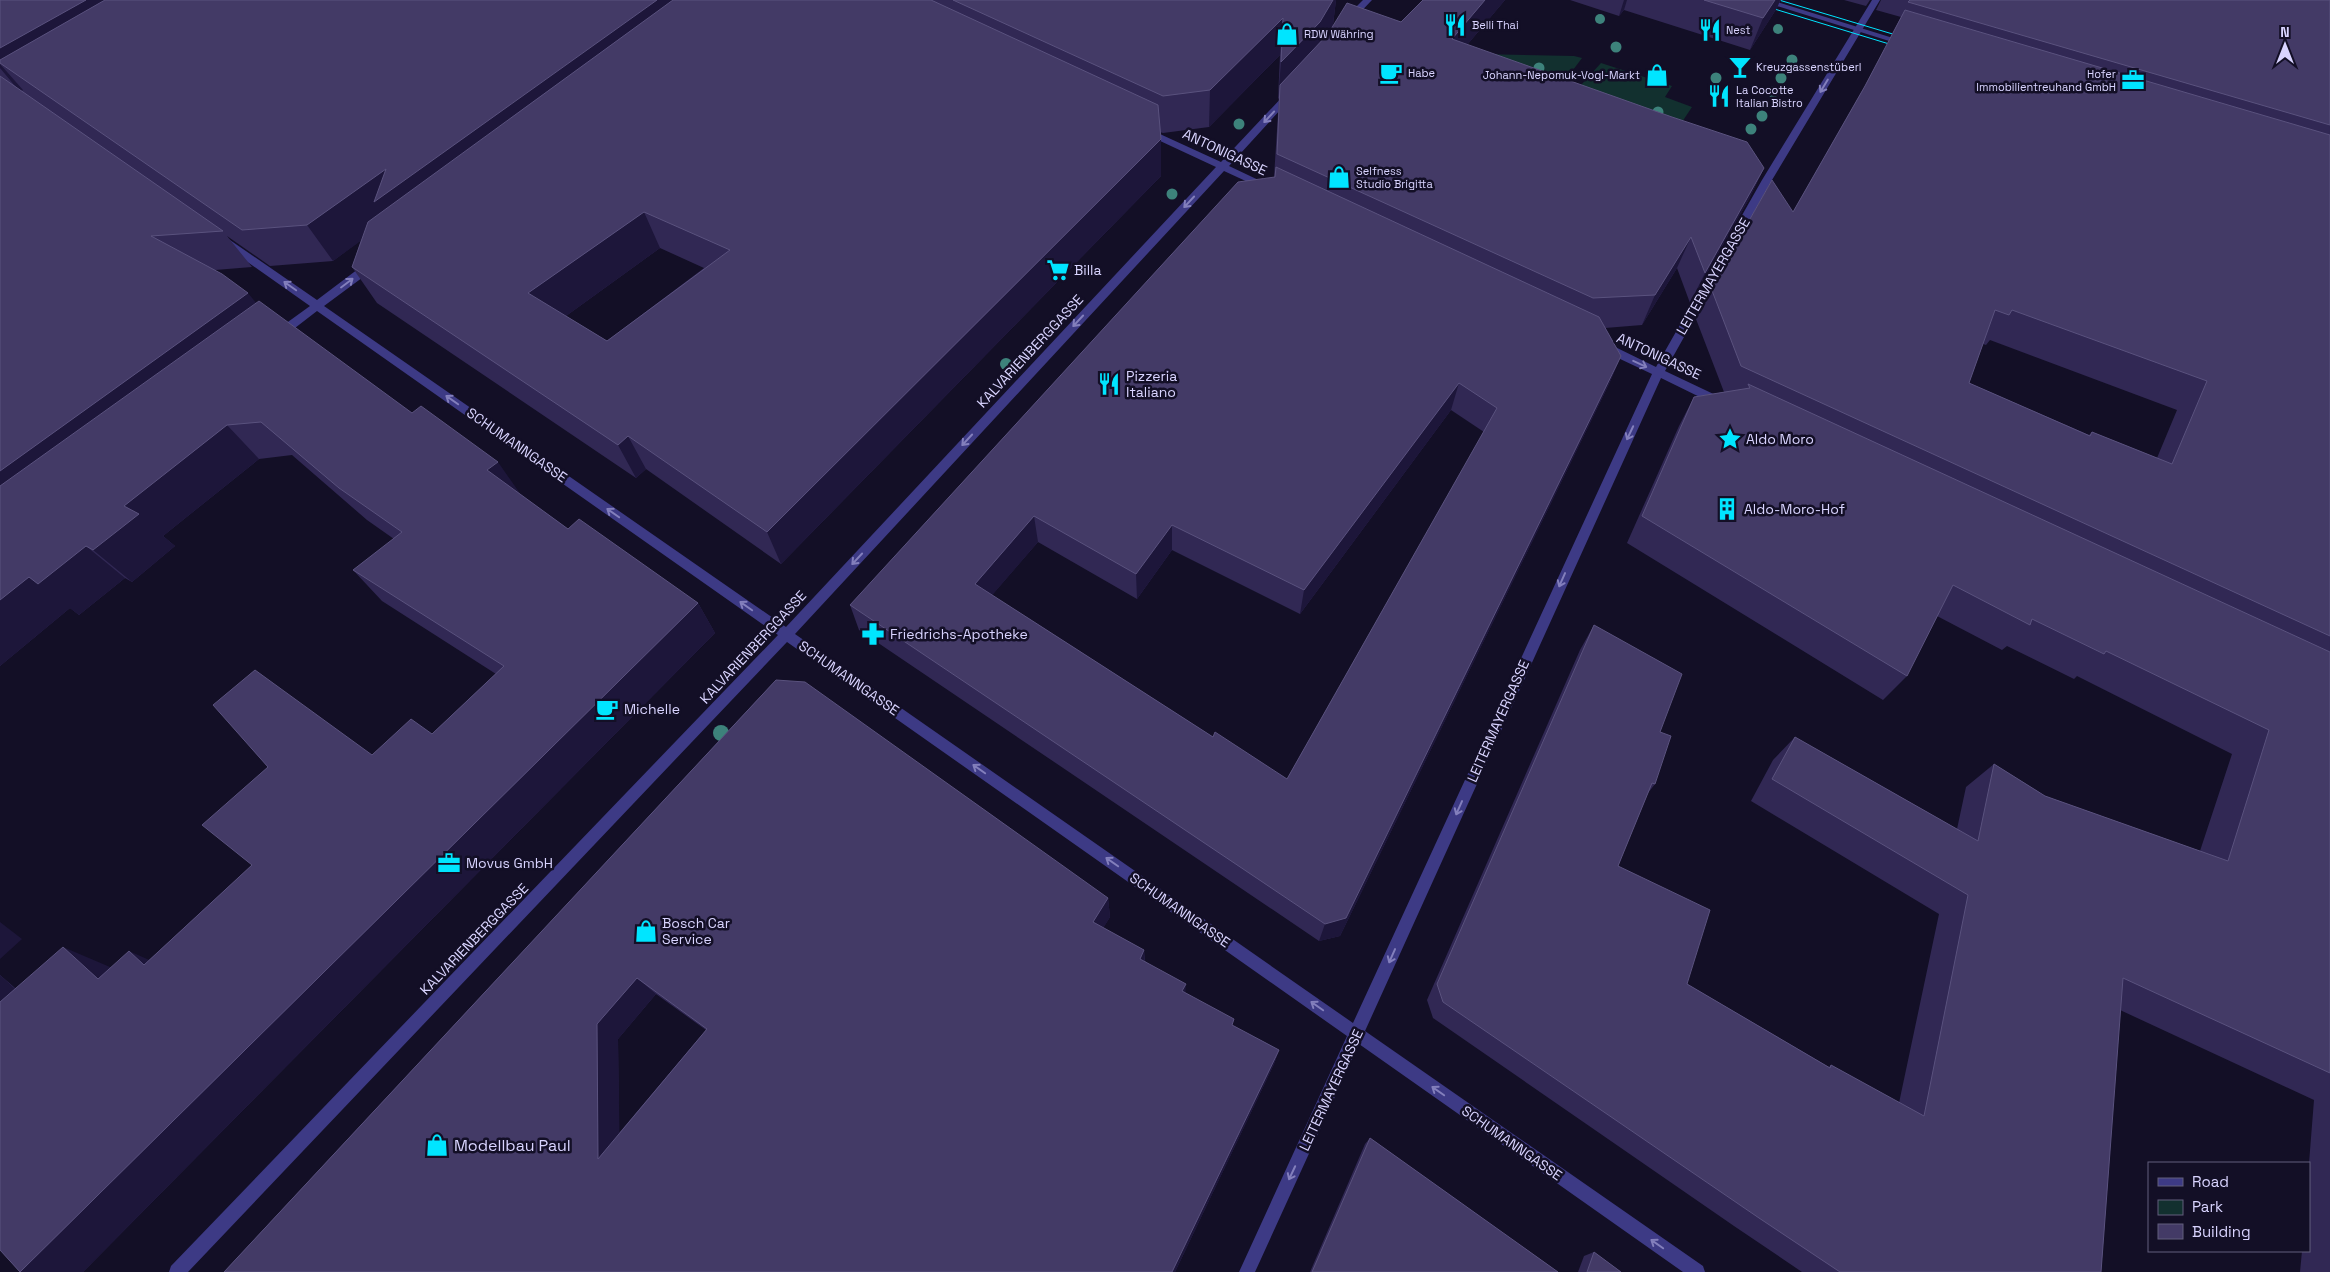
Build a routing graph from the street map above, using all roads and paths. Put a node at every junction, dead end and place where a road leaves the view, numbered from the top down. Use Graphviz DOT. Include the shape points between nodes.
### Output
graph roads {
  1 [pos="1368,0"];
  2 [pos="1762,0"];
  3 [pos="1876,0"];
  4 [pos="1343,25"];
  5 [pos="1858,29"];
  6 [pos="1914,46"];
  7 [pos="1294,90"];
  8 [pos="1134,125"];
  9 [pos="1222,167"];
  10 [pos="1276,192"];
  11 [pos="212,231"];
  12 [pos="381,258"];
  13 [pos="318,305"];
  14 [pos="270,341"];
  15 [pos="1596,343"];
  16 [pos="1658,372"];
  17 [pos="1730,406"];
  18 [pos="787,634"];
  19 [pos="1356,1034"];
  20 [pos="177,1272"];
  21 [pos="1247,1272"];
  22 [pos="1697,1272"];
  1 -- 4 [label="street"];
  2 -- 5 [label="street"];
  3 -- 5 [label="street"];
  5 -- 6 [label="street"];
  5 -- 16 [label="street, LEITERMAYERGASSE, one-way"];
  7 -- 9 [label="street, KALVARIENBERGGASSE, one-way"];
  8 -- 9 [label="street, ANTONIGASSE"];
  9 -- 10 [label="street, ANTONIGASSE"];
  9 -- 18 [label="street, KALVARIENBERGGASSE, one-way"];
  13 -- 11 [label="street, SCHUMANNGASSE, one-way"];
  13 -- 12 [label="street, one-way"];
  13 -- 14 [label="street"];
  18 -- 13 [label="street, SCHUMANNGASSE, one-way"];
  15 -- 16 [label="street, ANTONIGASSE, one-way"];
  16 -- 17 [label="street, ANTONIGASSE"];
  16 -- 19 [label="street, LEITERMAYERGASSE, one-way"];
  19 -- 18 [label="street, SCHUMANNGASSE, one-way"];
  18 -- 20 [label="street, KALVARIENBERGGASSE"];
  19 -- 21 [label="street, LEITERMAYERGASSE, one-way"];
  22 -- 19 [label="street, SCHUMANNGASSE, one-way"];
}
